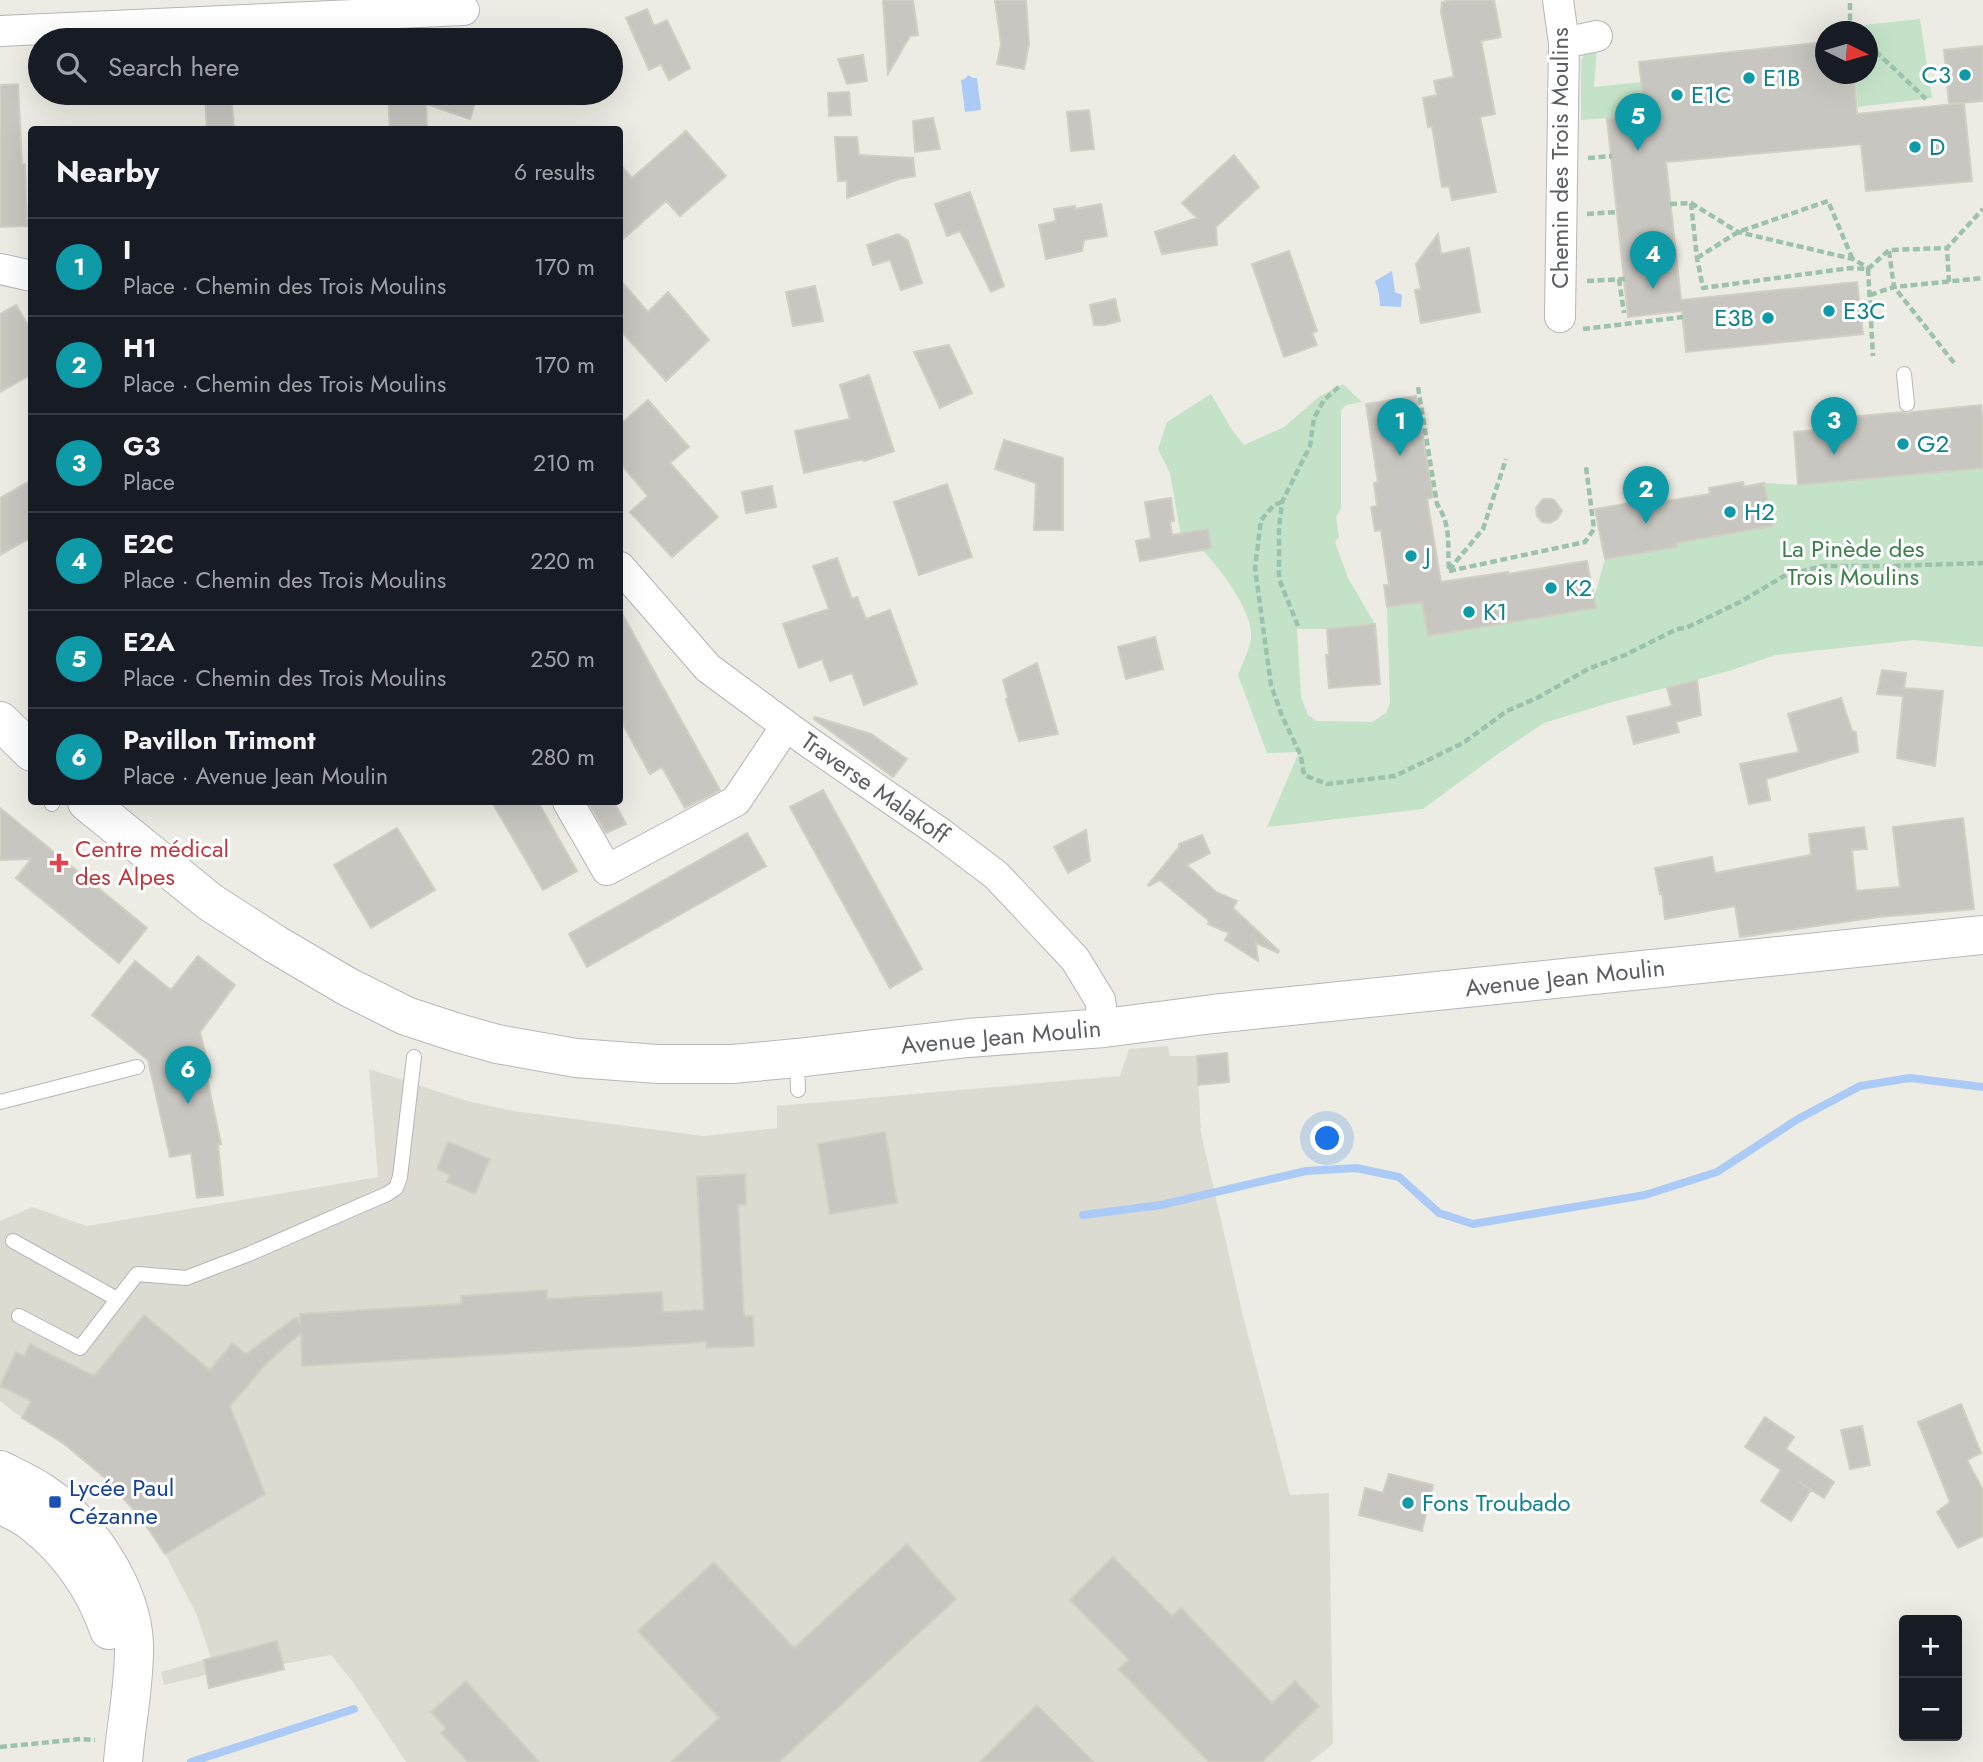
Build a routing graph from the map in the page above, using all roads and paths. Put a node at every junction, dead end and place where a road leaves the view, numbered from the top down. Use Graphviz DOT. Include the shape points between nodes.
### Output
graph roads {
  1 [pos="1558,0"];
  2 [pos="1850,2"];
  3 [pos="464,10"];
  4 [pos="1850,21"];
  5 [pos="66,28"];
  6 [pos="28,30"];
  7 [pos="0,31"];
  8 [pos="1597,36"];
  9 [pos="1564,43"];
  10 [pos="1878,54"];
  11 [pos="1926,100"];
  12 [pos="1612,156"];
  13 [pos="1578,159"];
  14 [pos="1691,203"];
  15 [pos="1670,204"];
  16 [pos="1983,209"];
  17 [pos="1617,212"];
  18 [pos="1579,215"];
  19 [pos="1738,232"];
  20 [pos="1947,248"];
  21 [pos="1889,250"];
  22 [pos="1697,258"];
  23 [pos="1853,259"];
  24 [pos="1868,269"];
  25 [pos="1983,278"];
  26 [pos="1580,281"];
  27 [pos="1950,282"];
  28 [pos="1894,287"];
  29 [pos="1870,295"];
  30 [pos="1624,313"];
  31 [pos="1683,317"];
  32 [pos="1566,324"];
  33 [pos="1873,356"];
  34 [pos="1955,364"];
  35 [pos="1904,373"];
  36 [pos="1339,386"];
  37 [pos="1418,387"];
  38 [pos="1907,404"];
  39 [pos="1506,458"];
  40 [pos="1586,467"];
  41 [pos="1282,502"];
  42 [pos="1983,563"];
  43 [pos="623,570"];
  44 [pos="1449,571"];
  45 [pos="1298,626"];
  46 [pos="0,721"];
  47 [pos="786,726"];
  48 [pos="28,748"];
  49 [pos="68,805"];
  50 [pos="570,805"];
  51 [pos="1983,935"];
  52 [pos="1104,1028"];
  53 [pos="414,1057"];
  54 [pos="137,1067"];
  55 [pos="0,1102"];
  56 [pos="13,1241"];
  57 [pos="117,1299"];
  58 [pos="19,1316"];
  59 [pos="0,1470"];
  60 [pos="0,1504"];
  61 [pos="16,1520"];
  62 [pos="81,1739"];
  63 [pos="0,1746"];
  64 [pos="123,1752"];
  1 -- 9 [label="street, Chemin des Trois Moulins"];
  2 -- 4 [label="path"];
  3 -- 5 [label="street"];
  6 -- 7 [label="street"];
  8 -- 9 [label="street"];
  9 -- 32 [label="street, Chemin des Trois Moulins"];
  10 -- 11 [label="path"];
  12 -- 13 [label="path"];
  14 -- 15 [label="path"];
  14 -- 19 [label="path"];
  14 -- 22 [label="path"];
  16 -- 20 [label="path"];
  17 -- 18 [label="path"];
  19 -- 22 [label="path"];
  19 -- 23 [label="path"];
  19 -- 23 [label="path" via="1828,201"];
  20 -- 21 [label="path"];
  20 -- 27 [label="path"];
  21 -- 24 [label="path"];
  21 -- 28 [label="path"];
  22 -- 24 [label="path" via="1703,289"];
  23 -- 24 [label="path"];
  24 -- 29 [label="path"];
  25 -- 27 [label="path"];
  26 -- 30 [label="path" via="1622,279"];
  27 -- 28 [label="path"];
  28 -- 29 [label="path"];
  28 -- 34 [label="path"];
  29 -- 33 [label="path"];
  31 -- 32 [label="path"];
  35 -- 38 [label="lane"];
  36 -- 41 [label="path" via="1314,418 1310,446"];
  37 -- 44 [label="path" via="1437,504 1449,533"];
  39 -- 44 [label="path" via="1483,529"];
  40 -- 44 [label="path" via="1594,529 1585,542"];
  41 -- 42 [label="path" via="1261,520 1255,568 1271,685 1301,756 1304,775 1326,784 1395,776 1463,743 1507,711 1588,669 1686,628 1784,576 1822,566"];
  41 -- 45 [label="path" via="1279,579"];
  43 -- 47 [label="street, Traverse Malakoff" via="708,668"];
  46 -- 48 [label="main road"];
  47 -- 50 [label="street" via="736,801 607,870"];
  47 -- 52 [label="street, Traverse Malakoff" via="996,875 1075,959 1100,1000"];
  49 -- 52 [label="main road, Avenue Jean Moulin" via="210,902 348,987 406,1016 497,1044 576,1058 732,1063 798,1074 968,1038"];
  51 -- 52 [label="main road, Avenue Jean Moulin"];
  53 -- 57 [label="lane" via="396,1188 186,1278 137,1274"];
  54 -- 55 [label="lane"];
  56 -- 57 [label="lane"];
  57 -- 58 [label="lane" via="80,1348"];
  59 -- 64 [label="main road" via="55,1502 108,1561 131,1618 134,1645"];
  60 -- 61 [label="main road"];
  61 -- 64 [label="main road" via="65,1552 92,1589 117,1659"];
  62 -- 63 [label="path"];
}
